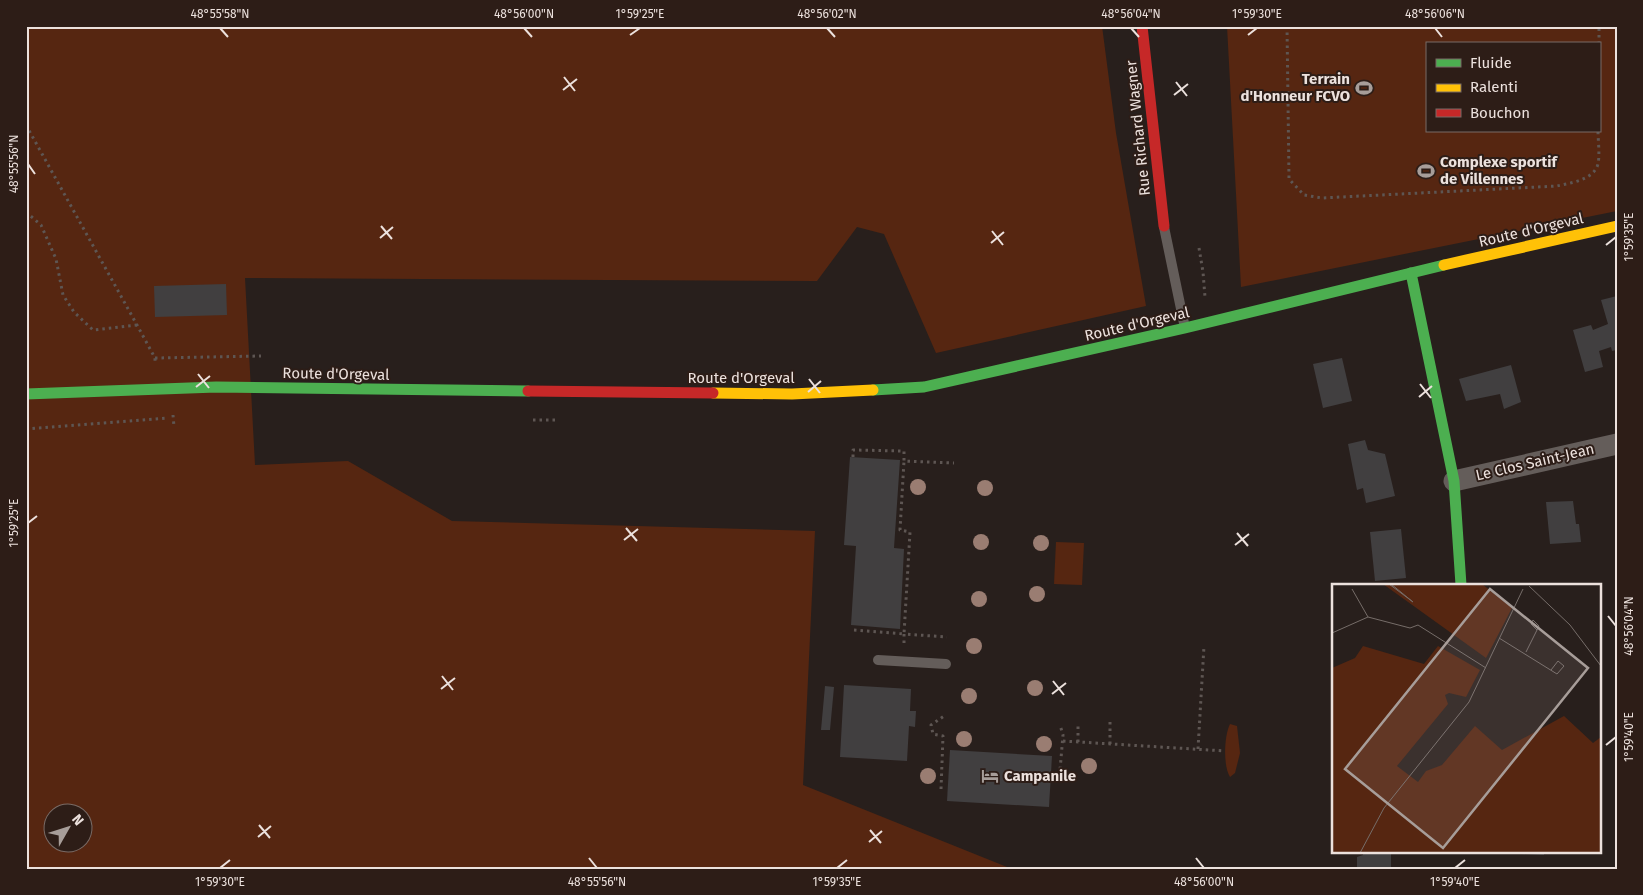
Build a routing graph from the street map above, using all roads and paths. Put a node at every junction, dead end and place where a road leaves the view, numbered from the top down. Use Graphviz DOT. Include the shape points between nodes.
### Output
graph roads {
  1 [pos="1142,26"];
  2 [pos="1287,26"];
  3 [pos="1599,26"];
  4 [pos="1599,42"];
  5 [pos="26,125"];
  6 [pos="1598,132"];
  7 [pos="26,212"];
  8 [pos="1164,226"];
  9 [pos="1617,226"];
  10 [pos="1199,248"];
  11 [pos="1411,273"];
  12 [pos="1205,304"];
  13 [pos="137,325"];
  14 [pos="1185,328"];
  15 [pos="261,356"];
  16 [pos="155,358"];
  17 [pos="158,390"];
  18 [pos="26,394"];
  19 [pos="182,417"];
  20 [pos="26,428"];
  21 [pos="1617,444"];
  22 [pos="853,457"];
  23 [pos="904,461"];
  24 [pos="954,463"];
  25 [pos="1454,481"];
  26 [pos="1460,584"];
  27 [pos="854,630"];
  28 [pos="904,634"];
  29 [pos="947,637"];
  30 [pos="1204,646"];
  31 [pos="878,660"];
  32 [pos="904,662"];
  33 [pos="946,664"];
  34 [pos="944,716"];
  35 [pos="1110,720"];
  36 [pos="1060,725"];
  37 [pos="1078,725"];
  38 [pos="1063,741"];
  39 [pos="1078,742"];
  40 [pos="1110,744"];
  41 [pos="1198,749"];
  42 [pos="1226,751"];
  43 [pos="1059,782"];
  44 [pos="941,789"];
  1 -- 8 [label="street, Rue Richard Wagner"];
  2 -- 6 [label="path" via="1289,179 1304,195 1322,198 1557,186 1593,173 1598,165"];
  3 -- 4 [label="path"];
  5 -- 13 [label="path"];
  7 -- 13 [label="path" via="41,225 56,259 63,295 74,312 93,330"];
  8 -- 14 [label="lane"];
  9 -- 11 [label="street, Route d'Orgeval"];
  10 -- 12 [label="path"];
  11 -- 14 [label="street, Route d'Orgeval"];
  11 -- 25 [label="street, Le Clos Saint-Jean"];
  13 -- 16 [label="path"];
  14 -- 17 [label="street, Route d'Orgeval" via="924,386 792,394"];
  15 -- 16 [label="path"];
  16 -- 17 [label="path"];
  17 -- 18 [label="street, Route d'Orgeval"];
  19 -- 20 [label="path"];
  21 -- 25 [label="street, Le Clos Saint-Jean"];
  22 -- 23 [label="path" via="852,450 904,451"];
  23 -- 24 [label="path"];
  23 -- 28 [label="path" via="900,530 910,532"];
  25 -- 26 [label="street, Le Clos Saint-Jean"];
  27 -- 28 [label="path"];
  28 -- 29 [label="path"];
  28 -- 32 [label="path"];
  30 -- 41 [label="path"];
  31 -- 32 [label="lane"];
  32 -- 33 [label="lane"];
  34 -- 44 [label="path" via="931,725 933,734 943,736"];
  35 -- 40 [label="path"];
  36 -- 38 [label="path"];
  37 -- 39 [label="path"];
  38 -- 39 [label="path"];
  38 -- 43 [label="path"];
  39 -- 40 [label="path"];
  40 -- 41 [label="path"];
  41 -- 42 [label="path"];
}
